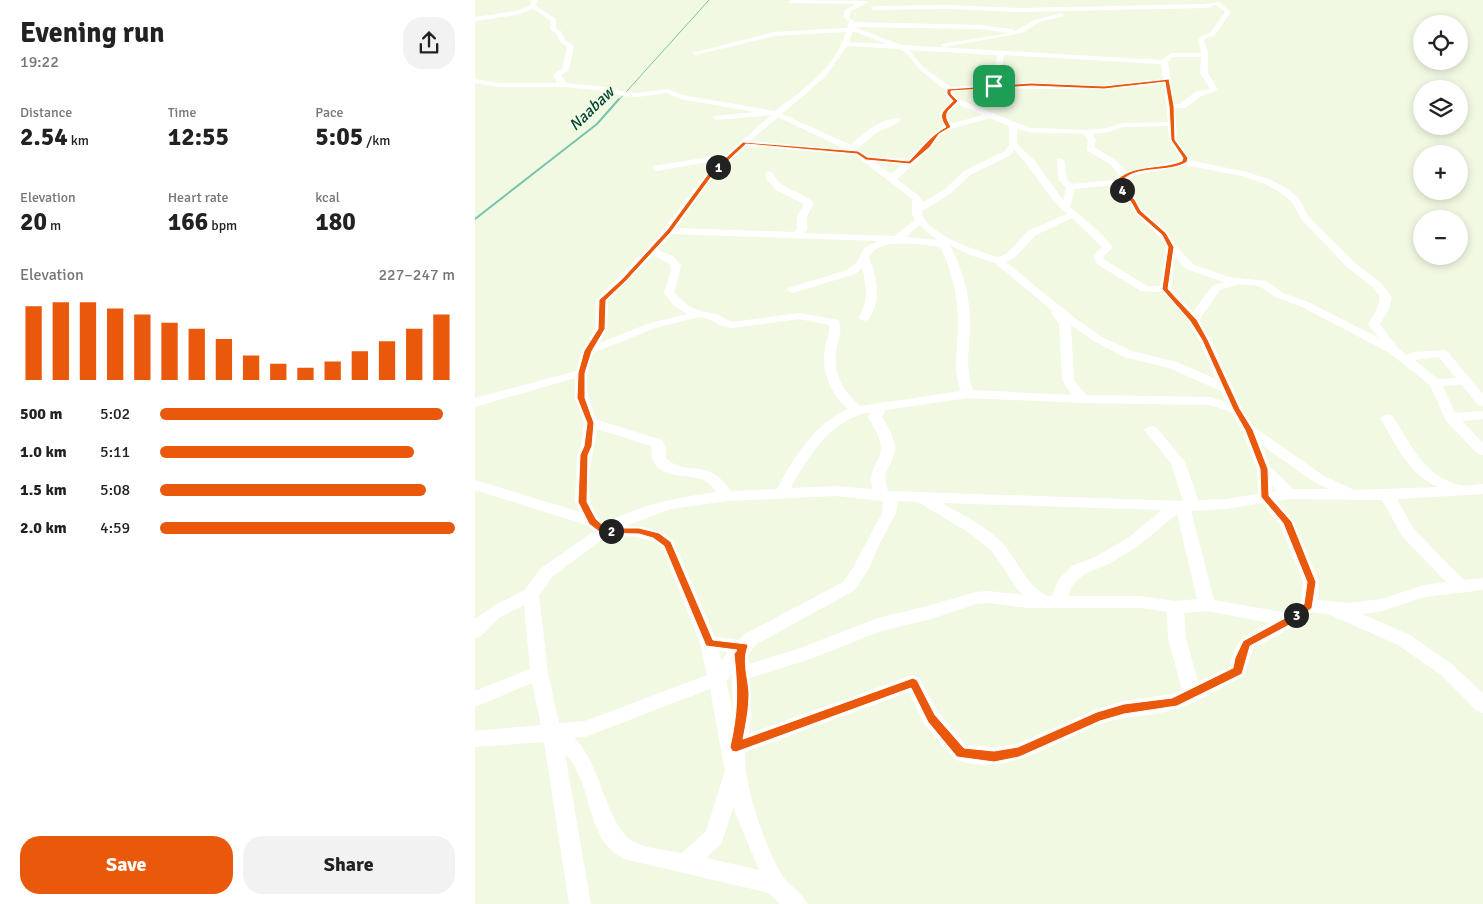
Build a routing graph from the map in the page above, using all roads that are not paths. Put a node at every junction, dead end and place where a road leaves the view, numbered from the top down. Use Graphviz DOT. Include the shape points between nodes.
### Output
graph roads {
  1 [pos="913,0"];
  2 [pos="864,1"];
  3 [pos="791,2"];
  4 [pos="901,2"];
  5 [pos="533,4"];
  6 [pos="874,8"];
  7 [pos="1103,9"];
  8 [pos="849,10"];
  9 [pos="960,18"];
  10 [pos="475,19"];
  11 [pos="1037,21"];
  12 [pos="901,23"];
  13 [pos="851,27"];
  14 [pos="980,27"];
  15 [pos="1020,32"];
  16 [pos="900,42"];
  17 [pos="959,43"];
  18 [pos="846,44"];
  19 [pos="927,50"];
  20 [pos="1001,53"];
  21 [pos="695,54"];
  22 [pos="1205,55"];
  23 [pos="1163,62"];
  24 [pos="1167,80"];
  25 [pos="475,81"];
  26 [pos="560,86"];
  27 [pos="994,86"];
  28 [pos="949,90"];
  29 [pos="955,101"];
  30 [pos="1171,106"];
  31 [pos="773,113"];
  32 [pos="990,116"];
  33 [pos="717,118"];
  34 [pos="897,120"];
  35 [pos="1172,124"];
  36 [pos="1013,125"];
  37 [pos="948,127"];
  38 [pos="1087,132"];
  39 [pos="820,133"];
  40 [pos="745,143"];
  41 [pos="1013,145"];
  42 [pos="814,150"];
  43 [pos="859,153"];
  44 [pos="731,156"];
  45 [pos="1060,160"];
  46 [pos="910,162"];
  47 [pos="1185,162"];
  48 [pos="657,168"];
  49 [pos="769,174"];
  50 [pos="1121,179"];
  51 [pos="891,180"];
  52 [pos="1071,187"];
  53 [pos="918,209"];
  54 [pos="1069,211"];
  55 [pos="920,221"];
  56 [pos="669,231"];
  57 [pos="797,235"];
  58 [pos="897,239"];
  59 [pos="942,240"];
  60 [pos="1171,247"];
  61 [pos="651,251"];
  62 [pos="863,257"];
  63 [pos="999,261"];
  64 [pos="1239,281"];
  65 [pos="1165,289"];
  66 [pos="792,290"];
  67 [pos="1052,306"];
  68 [pos="699,314"];
  69 [pos="864,318"];
  70 [pos="1193,320"];
  71 [pos="588,351"];
  72 [pos="1394,351"];
  73 [pos="1406,360"];
  74 [pos="581,373"];
  75 [pos="1466,381"];
  76 [pos="1435,383"];
  77 [pos="1226,388"];
  78 [pos="968,394"];
  79 [pos="1083,400"];
  80 [pos="1483,402"];
  81 [pos="475,403"];
  82 [pos="880,406"];
  83 [pos="1237,409"];
  84 [pos="857,410"];
  85 [pos="1483,415"];
  86 [pos="1387,418"];
  87 [pos="1451,418"];
  88 [pos="591,423"];
  89 [pos="1151,430"];
  90 [pos="1249,430"];
  91 [pos="1483,451"];
  92 [pos="1264,469"];
  93 [pos="475,485"];
  94 [pos="1483,489"];
  95 [pos="1460,490"];
  96 [pos="781,494"];
  97 [pos="1289,494"];
  98 [pos="1387,495"];
  99 [pos="727,496"];
  100 [pos="887,496"];
  101 [pos="1354,496"];
  102 [pos="920,497"];
  103 [pos="1265,497"];
  104 [pos="1184,506"];
  105 [pos="1287,522"];
  106 [pos="598,526"];
  107 [pos="1483,584"];
  108 [pos="1461,587"];
  109 [pos="531,594"];
  110 [pos="1051,602"];
  111 [pos="1207,605"];
  112 [pos="1309,605"];
  113 [pos="1175,607"];
  114 [pos="1333,610"];
  115 [pos="1290,620"];
  116 [pos="475,631"];
  117 [pos="709,643"];
  118 [pos="743,646"];
  119 [pos="539,673"];
  120 [pos="741,674"];
  121 [pos="717,679"];
  122 [pos="1192,693"];
  123 [pos="475,699"];
  124 [pos="1483,705"];
  125 [pos="553,732"];
  126 [pos="475,739"];
  127 [pos="736,747"];
  128 [pos="735,771"];
  129 [pos="685,864"];
  130 [pos="775,884"];
  131 [pos="580,904"];
  132 [pos="796,904"];
  1 -- 4 [label="street"];
  2 -- 3 [label="street"];
  2 -- 4 [label="street"];
  2 -- 8 [label="street"];
  4 -- 6 [label="street"];
  5 -- 10 [label="street" via="517,14"];
  5 -- 26 [label="street" via="554,20 553,30 559,32 562,42 571,46 565,70 557,74"];
  6 -- 8 [label="street"];
  6 -- 9 [label="street" via="950,7"];
  7 -- 9 [label="street" via="1020,10"];
  7 -- 11 [label="street"];
  7 -- 22 [label="street" via="1217,3 1228,12 1213,34 1203,37"];
  8 -- 13 [label="street" via="846,17 852,22"];
  9 -- 12 [label="street"];
  9 -- 14 [label="street"];
  11 -- 14 [label="street"];
  11 -- 15 [label="street"];
  12 -- 13 [label="street"];
  12 -- 16 [label="street"];
  13 -- 16 [label="street"];
  13 -- 18 [label="street"];
  13 -- 21 [label="street" via="774,34"];
  14 -- 15 [label="street"];
  14 -- 17 [label="street" via="960,37"];
  15 -- 17 [label="street" via="990,40"];
  16 -- 18 [label="street"];
  16 -- 19 [label="street"];
  16 -- 28 [label="street" via="917,64"];
  17 -- 19 [label="street"];
  18 -- 31 [label="street" via="843,52 815,84"];
  19 -- 20 [label="street"];
  20 -- 23 [label="street"];
  20 -- 27 [label="street"];
  22 -- 23 [label="street" via="1171,55"];
  22 -- 30 [label="street" via="1204,74 1215,90 1198,94 1182,106"];
  23 -- 24 [label="street"];
  24 -- 27 [label="street" via="1104,87"];
  24 -- 30 [label="street"];
  25 -- 26 [label="street" via="499,86"];
  26 -- 31 [label="street" via="638,95 668,91 680,98"];
  27 -- 28 [label="street"];
  28 -- 29 [label="street"];
  29 -- 32 [label="street"];
  29 -- 37 [label="street" via="943,114"];
  30 -- 35 [label="street"];
  31 -- 33 [label="street"];
  31 -- 39 [label="street"];
  31 -- 40 [label="street"];
  32 -- 36 [label="street"];
  32 -- 37 [label="street"];
  34 -- 43 [label="street" via="864,135"];
  35 -- 38 [label="street" via="1122,125"];
  35 -- 47 [label="street" via="1173,140"];
  36 -- 38 [label="street" via="1029,130"];
  36 -- 41 [label="street"];
  37 -- 46 [label="street" via="937,133"];
  38 -- 50 [label="street" via="1092,140 1090,148 1122,169"];
  39 -- 42 [label="street"];
  39 -- 43 [label="street"];
  40 -- 42 [label="street"];
  40 -- 44 [label="street"];
  41 -- 53 [label="street" via="1008,153 967,173 947,192"];
  41 -- 54 [label="street"];
  42 -- 43 [label="street"];
  43 -- 46 [label="street"];
  43 -- 51 [label="street"];
  44 -- 48 [label="street"];
  44 -- 56 [label="street" via="710,175"];
  45 -- 52 [label="street" via="1062,179"];
  46 -- 51 [label="street"];
  47 -- 50 [label="street" via="1133,172"];
  47 -- 72 [label="street" via="1268,182 1295,199 1305,218 1351,265 1378,286 1386,298 1374,324"];
  49 -- 57 [label="street" via="775,186 809,204 801,217 802,229"];
  50 -- 52 [label="street"];
  50 -- 60 [label="street" via="1119,187 1139,212 1164,235"];
  51 -- 53 [label="street" via="916,198"];
  52 -- 54 [label="street"];
  53 -- 55 [label="street"];
  54 -- 63 [label="street" via="1032,233 1010,256"];
  54 -- 65 [label="street" via="1107,247 1098,258 1101,262 1145,288"];
  55 -- 58 [label="street"];
  55 -- 59 [label="street"];
  56 -- 57 [label="street"];
  56 -- 61 [label="street"];
  57 -- 58 [label="street"];
  58 -- 59 [label="street"];
  58 -- 62 [label="street" via="867,248"];
  59 -- 63 [label="street"];
  59 -- 78 [label="street" via="958,272 964,318 961,365"];
  60 -- 64 [label="street" via="1190,267"];
  60 -- 65 [label="street"];
  61 -- 68 [label="street" via="677,265 669,293 674,302"];
  61 -- 71 [label="street" via="602,300 601,329"];
  62 -- 66 [label="street" via="858,268 851,272"];
  62 -- 69 [label="street" via="868,269 871,300"];
  63 -- 67 [label="street"];
  64 -- 70 [label="street" via="1216,288"];
  64 -- 72 [label="street" via="1262,283"];
  65 -- 70 [label="street"];
  67 -- 77 [label="street" via="1112,347 1173,365"];
  67 -- 79 [label="street" via="1065,324 1068,380"];
  68 -- 71 [label="street" via="654,325"];
  68 -- 84 [label="street" via="732,325 799,316 834,322 836,328 830,364 833,377 838,391"];
  70 -- 77 [label="street"];
  71 -- 74 [label="street"];
  72 -- 73 [label="street"];
  73 -- 75 [label="street" via="1442,353"];
  73 -- 76 [label="street"];
  74 -- 81 [label="street"];
  74 -- 88 [label="street" via="581,398"];
  75 -- 76 [label="street"];
  75 -- 80 [label="street"];
  76 -- 87 [label="street"];
  77 -- 83 [label="street"];
  78 -- 79 [label="street"];
  78 -- 82 [label="street"];
  79 -- 83 [label="street" via="1211,401"];
  82 -- 84 [label="street"];
  82 -- 100 [label="street" via="875,417 887,438 888,449 877,479"];
  83 -- 90 [label="street"];
  84 -- 96 [label="street" via="842,417 822,434 794,468"];
  85 -- 87 [label="street"];
  86 -- 95 [label="street" via="1406,452 1421,470 1437,482"];
  87 -- 91 [label="street"];
  88 -- 99 [label="street" via="657,444 660,460 671,470 711,478"];
  88 -- 106 [label="street" via="584,455 582,502"];
  89 -- 104 [label="street" via="1178,462"];
  90 -- 92 [label="street"];
  90 -- 101 [label="street" via="1319,479"];
  92 -- 97 [label="street"];
  92 -- 103 [label="street"];
  93 -- 106 [label="street"];
  94 -- 95 [label="street"];
  95 -- 98 [label="street"];
  96 -- 99 [label="street"];
  96 -- 100 [label="street" via="835,491"];
  97 -- 101 [label="street"];
  97 -- 103 [label="street"];
  97 -- 105 [label="street"];
  98 -- 101 [label="street"];
  98 -- 108 [label="street" via="1407,532"];
  99 -- 106 [label="street" via="669,504 620,522"];
  100 -- 102 [label="street"];
  100 -- 118 [label="street" via="889,513 849,586"];
  102 -- 104 [label="street"];
  102 -- 110 [label="street" via="973,528 997,547 1024,586"];
  103 -- 104 [label="street" via="1226,504"];
  103 -- 105 [label="street"];
  104 -- 110 [label="street" via="1133,542 1078,570"];
  104 -- 111 [label="street"];
  105 -- 112 [label="street" via="1311,582"];
  106 -- 109 [label="street" via="545,573"];
  106 -- 117 [label="street" via="639,531 668,544"];
  107 -- 108 [label="street"];
  108 -- 114 [label="street" via="1424,591 1382,605"];
  109 -- 116 [label="street" via="497,611"];
  109 -- 119 [label="street"];
  110 -- 113 [label="street" via="1116,601"];
  110 -- 120 [label="street" via="976,598 878,625"];
  111 -- 113 [label="street"];
  111 -- 115 [label="street"];
  112 -- 114 [label="street"];
  112 -- 115 [label="street"];
  113 -- 122 [label="street" via="1177,638"];
  114 -- 124 [label="street" via="1404,640 1447,670"];
  115 -- 122 [label="street" via="1246,644 1238,671"];
  117 -- 118 [label="street"];
  117 -- 121 [label="street"];
  118 -- 120 [label="street" via="739,654"];
  118 -- 121 [label="street"];
  119 -- 123 [label="street"];
  119 -- 125 [label="street"];
  120 -- 127 [label="street" via="742,717"];
  121 -- 125 [label="street" via="585,729"];
  121 -- 128 [label="street"];
  122 -- 127 [label="street" via="1174,702 1124,709 1097,717 1019,752 994,756 961,753 931,718 913,683"];
  125 -- 126 [label="street"];
  125 -- 129 [label="street" via="576,752 585,767 615,840 631,852"];
  125 -- 131 [label="street"];
  127 -- 128 [label="street"];
  128 -- 129 [label="street" via="714,837"];
  128 -- 130 [label="street" via="745,812"];
  129 -- 130 [label="street"];
  130 -- 132 [label="street"];
}
